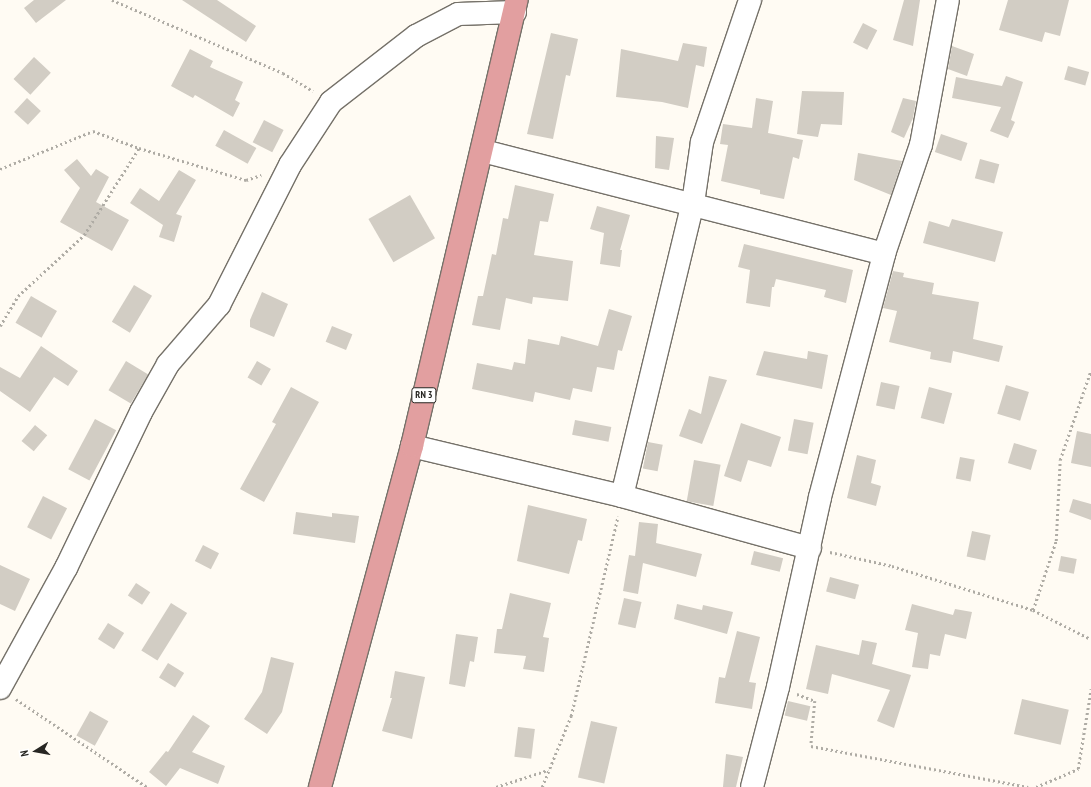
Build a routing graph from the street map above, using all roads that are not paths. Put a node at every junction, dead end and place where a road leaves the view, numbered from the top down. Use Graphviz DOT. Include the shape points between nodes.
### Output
graph roads {
  1 [pos="750,0"];
  2 [pos="948,0"];
  3 [pos="516,6"];
  4 [pos="483,151"];
  5 [pos="693,203"];
  6 [pos="884,254"];
  7 [pos="412,446"];
  8 [pos="622,496"];
  9 [pos="810,548"];
  10 [pos="6,692"];
  11 [pos="320,787"];
  12 [pos="752,787"];
  1 -- 5 [label="street" via="702,142"];
  2 -- 6 [label="street" via="921,145"];
  3 -- 4 [label="main road, RN 3"];
  3 -- 10 [label="street" via="458,14 416,36 331,102 290,164 219,304 168,364 141,412"];
  4 -- 5 [label="street"];
  4 -- 7 [label="main road, RN 3"];
  5 -- 6 [label="street"];
  5 -- 8 [label="street"];
  6 -- 9 [label="street" via="820,496"];
  7 -- 8 [label="street"];
  7 -- 11 [label="main road, RN 3"];
  8 -- 9 [label="street"];
  9 -- 12 [label="street"];
}
